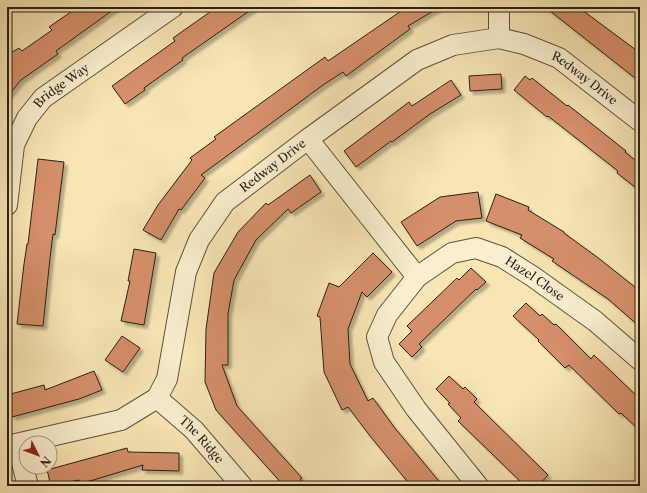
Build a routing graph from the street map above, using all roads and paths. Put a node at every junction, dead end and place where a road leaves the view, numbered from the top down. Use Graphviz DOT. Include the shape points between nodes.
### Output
graph roads {
  1 [pos="173,7"];
  2 [pos="499,7"];
  3 [pos="499,38"];
  4 [pos="640,121"];
  5 [pos="308,139"];
  6 [pos="7,205"];
  7 [pos="417,277"];
  8 [pos="640,360"];
  9 [pos="157,398"];
  10 [pos="12,445"];
  11 [pos="28,486"];
  12 [pos="242,486"];
  13 [pos="478,486"];
  1 -- 6 [label="street, Bridge Way" via="43,98 27,118 14,145"];
  2 -- 3 [label="street"];
  3 -- 4 [label="street, Redway Drive" via="524,44 559,58"];
  3 -- 5 [label="street, Redway Drive" via="453,45 417,60"];
  5 -- 7 [label="street"];
  5 -- 9 [label="street, Redway Drive" via="225,202 199,240 186,272 167,379"];
  7 -- 8 [label="street, Hazel Close" via="452,253 476,248 502,257 595,321"];
  7 -- 13 [label="street, Hazel Close" via="387,315 377,337 384,362 416,409"];
  9 -- 10 [label="street" via="121,420"];
  9 -- 12 [label="street, The Ridge" via="194,430"];
  10 -- 11 [label="street"];
}
